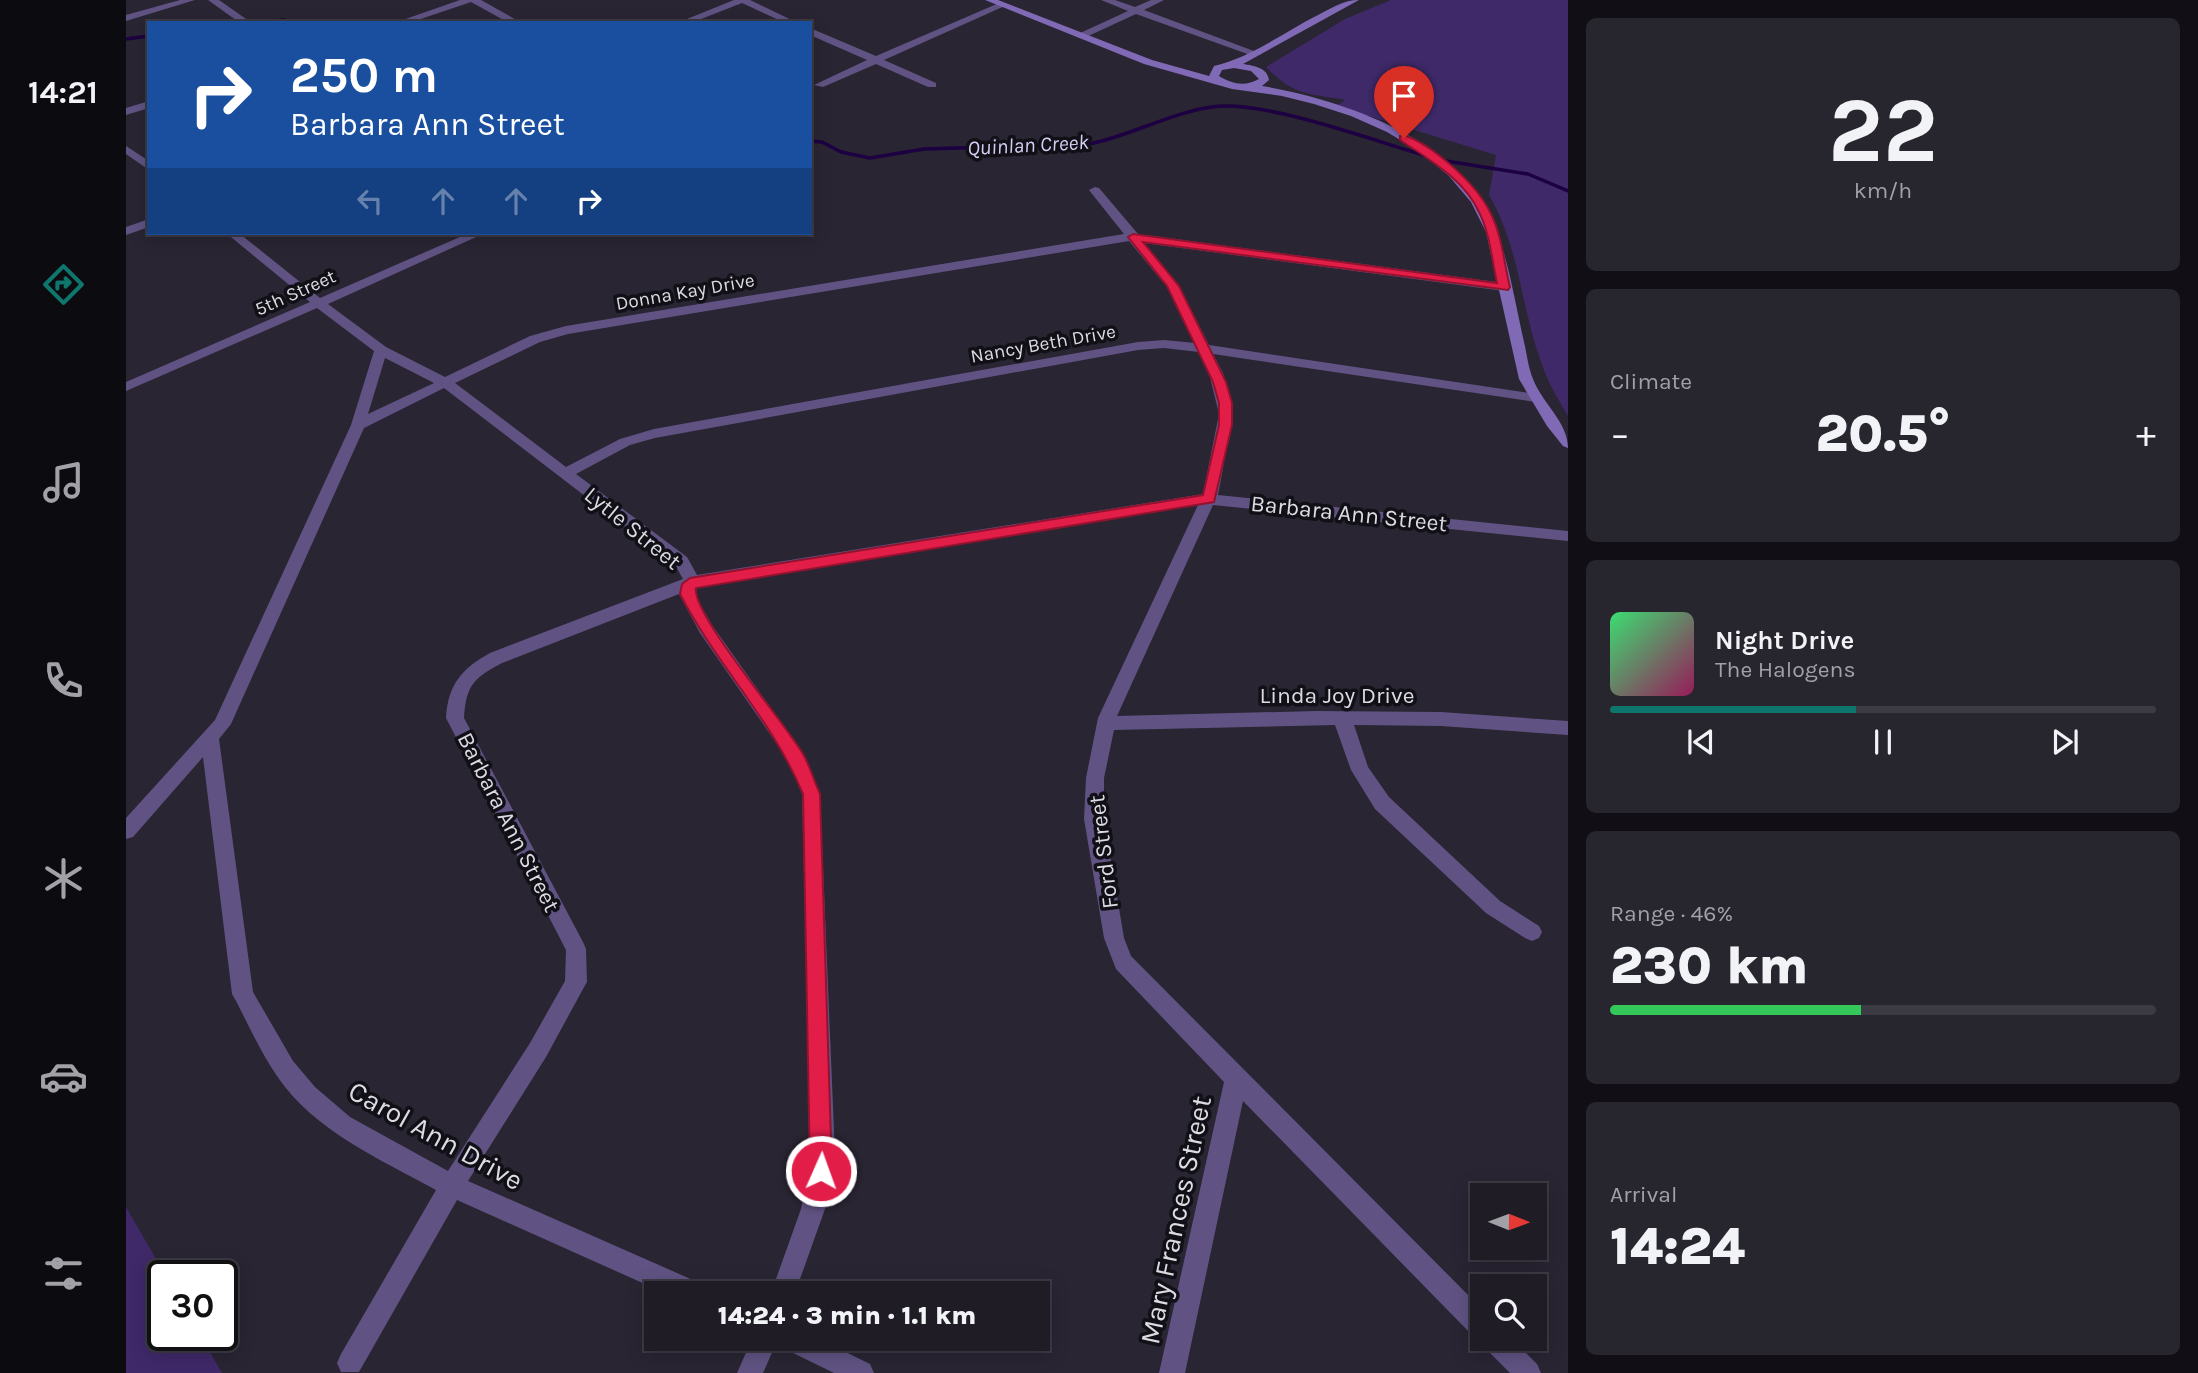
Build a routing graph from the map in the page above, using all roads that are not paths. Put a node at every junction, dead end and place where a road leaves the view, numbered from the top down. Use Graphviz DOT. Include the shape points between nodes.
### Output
graph roads {
  1 [pos="190,0"];
  2 [pos="213,0"];
  3 [pos="469,0"];
  4 [pos="474,0"];
  5 [pos="742,0"];
  6 [pos="990,0"];
  7 [pos="1106,0"];
  8 [pos="1159,0"];
  9 [pos="1354,0"];
  10 [pos="1002,5"];
  11 [pos="1136,11"];
  12 [pos="126,18"];
  13 [pos="244,20"];
  14 [pos="405,21"];
  15 [pos="513,21"];
  16 [pos="687,21"];
  17 [pos="789,21"];
  18 [pos="812,32"];
  19 [pos="1082,36"];
  20 [pos="1257,54"];
  21 [pos="876,60"];
  22 [pos="1231,65"];
  23 [pos="1216,70"];
  24 [pos="1179,72"];
  25 [pos="1261,74"];
  26 [pos="1223,83"];
  27 [pos="819,85"];
  28 [pos="932,85"];
  29 [pos="1248,87"];
  30 [pos="1298,96"];
  31 [pos="147,105"];
  32 [pos="126,112"];
  33 [pos="126,149"];
  34 [pos="147,165"];
  35 [pos="1096,190"];
  36 [pos="147,224"];
  37 [pos="126,231"];
  38 [pos="234,235"];
  39 [pos="474,235"];
  40 [pos="1133,237"];
  41 [pos="1504,287"];
  42 [pos="319,303"];
  43 [pos="1202,348"];
  44 [pos="381,350"];
  45 [pos="446,383"];
  46 [pos="126,387"];
  47 [pos="1536,398"];
  48 [pos="358,425"];
  49 [pos="1568,443"];
  50 [pos="566,473"];
  51 [pos="1209,499"];
  52 [pos="1568,536"];
  53 [pos="690,584"];
  54 [pos="1342,718"];
  55 [pos="1106,723"];
  56 [pos="1568,728"];
  57 [pos="210,738"];
  58 [pos="126,831"];
  59 [pos="1532,932"];
  60 [pos="1236,1080"];
  61 [pos="452,1186"];
  62 [pos="666,1281"];
  63 [pos="788,1281"];
  64 [pos="1470,1315"];
  65 [pos="760,1351"];
  66 [pos="816,1351"];
  67 [pos="1506,1351"];
  68 [pos="350,1363"];
  69 [pos="750,1373"];
  70 [pos="861,1373"];
  71 [pos="1171,1373"];
  72 [pos="1528,1373"];
  1 -- 12 [label="street"];
  2 -- 13 [label="street"];
  3 -- 14 [label="street"];
  4 -- 15 [label="street"];
  5 -- 16 [label="street"];
  5 -- 17 [label="street"];
  6 -- 10 [label="main road"];
  7 -- 11 [label="street"];
  8 -- 11 [label="street"];
  9 -- 20 [label="main road"];
  10 -- 19 [label="main road"];
  10 -- 21 [label="street"];
  11 -- 19 [label="street"];
  11 -- 20 [label="street"];
  18 -- 21 [label="street"];
  19 -- 24 [label="main road"];
  20 -- 22 [label="main road"];
  20 -- 25 [label="main road"];
  21 -- 27 [label="street"];
  21 -- 28 [label="street"];
  22 -- 23 [label="main road"];
  22 -- 25 [label="main road"];
  23 -- 24 [label="main road"];
  23 -- 26 [label="main road" via="1214,76"];
  24 -- 26 [label="main road"];
  25 -- 29 [label="main road" via="1259,85"];
  25 -- 30 [label="main road"];
  26 -- 29 [label="main road"];
  29 -- 30 [label="main road"];
  30 -- 41 [label="main road" via="1404,138 1445,165 1485,213"];
  31 -- 32 [label="street"];
  33 -- 34 [label="street"];
  35 -- 40 [label="street, Ford Street"];
  36 -- 37 [label="street"];
  38 -- 42 [label="street, Lytle Street"];
  39 -- 42 [label="street, 5th Street"];
  40 -- 41 [label="street, Donna Kay Drive"];
  40 -- 43 [label="street, Ford Street" via="1173,286"];
  40 -- 45 [label="street, Donna Kay Drive" via="566,330 535,339"];
  41 -- 47 [label="main road" via="1518,357"];
  42 -- 44 [label="street, Lytle Street"];
  42 -- 46 [label="street, 5th Street"];
  43 -- 47 [label="street, Nancy Beth Drive"];
  43 -- 50 [label="street, Nancy Beth Drive" via="1138,346 654,434 625,442"];
  43 -- 51 [label="street, Ford Street" via="1219,382 1226,414"];
  44 -- 45 [label="street, Lytle Street"];
  44 -- 48 [label="street"];
  45 -- 48 [label="street, Donna Kay Drive"];
  45 -- 50 [label="street, Lytle Street"];
  47 -- 49 [label="main road"];
  48 -- 57 [label="street" via="222,724"];
  50 -- 53 [label="street, Lytle Street" via="681,561"];
  51 -- 52 [label="street, Barbara Ann Street"];
  51 -- 53 [label="street, Barbara Ann Street"];
  51 -- 55 [label="street, Ford Street"];
  53 -- 61 [label="street, Barbara Ann Street" via="496,658 462,681 456,695 455,718 576,949 576,982"];
  53 -- 63 [label="street, Lytle Street" via="687,594 706,629 796,757 811,794 823,1155 812,1220"];
  54 -- 55 [label="street, Linda Joy Drive"];
  54 -- 56 [label="street, Linda Joy Drive"];
  54 -- 59 [label="street" via="1360,770 1382,803 1493,907"];
  55 -- 60 [label="street, Ford Street" via="1095,778 1094,819 1114,938 1123,962"];
  57 -- 58 [label="street"];
  57 -- 61 [label="street, Carol Ann Drive" via="243,994 285,1069 307,1095 342,1125"];
  60 -- 64 [label="street, Ford Street"];
  60 -- 71 [label="street, Mary Frances Street"];
  61 -- 62 [label="street, Carol Ann Drive"];
  61 -- 68 [label="street, Barbara Ann Street"];
  65 -- 69 [label="street"];
  66 -- 70 [label="street"];
  67 -- 72 [label="street"];
}
